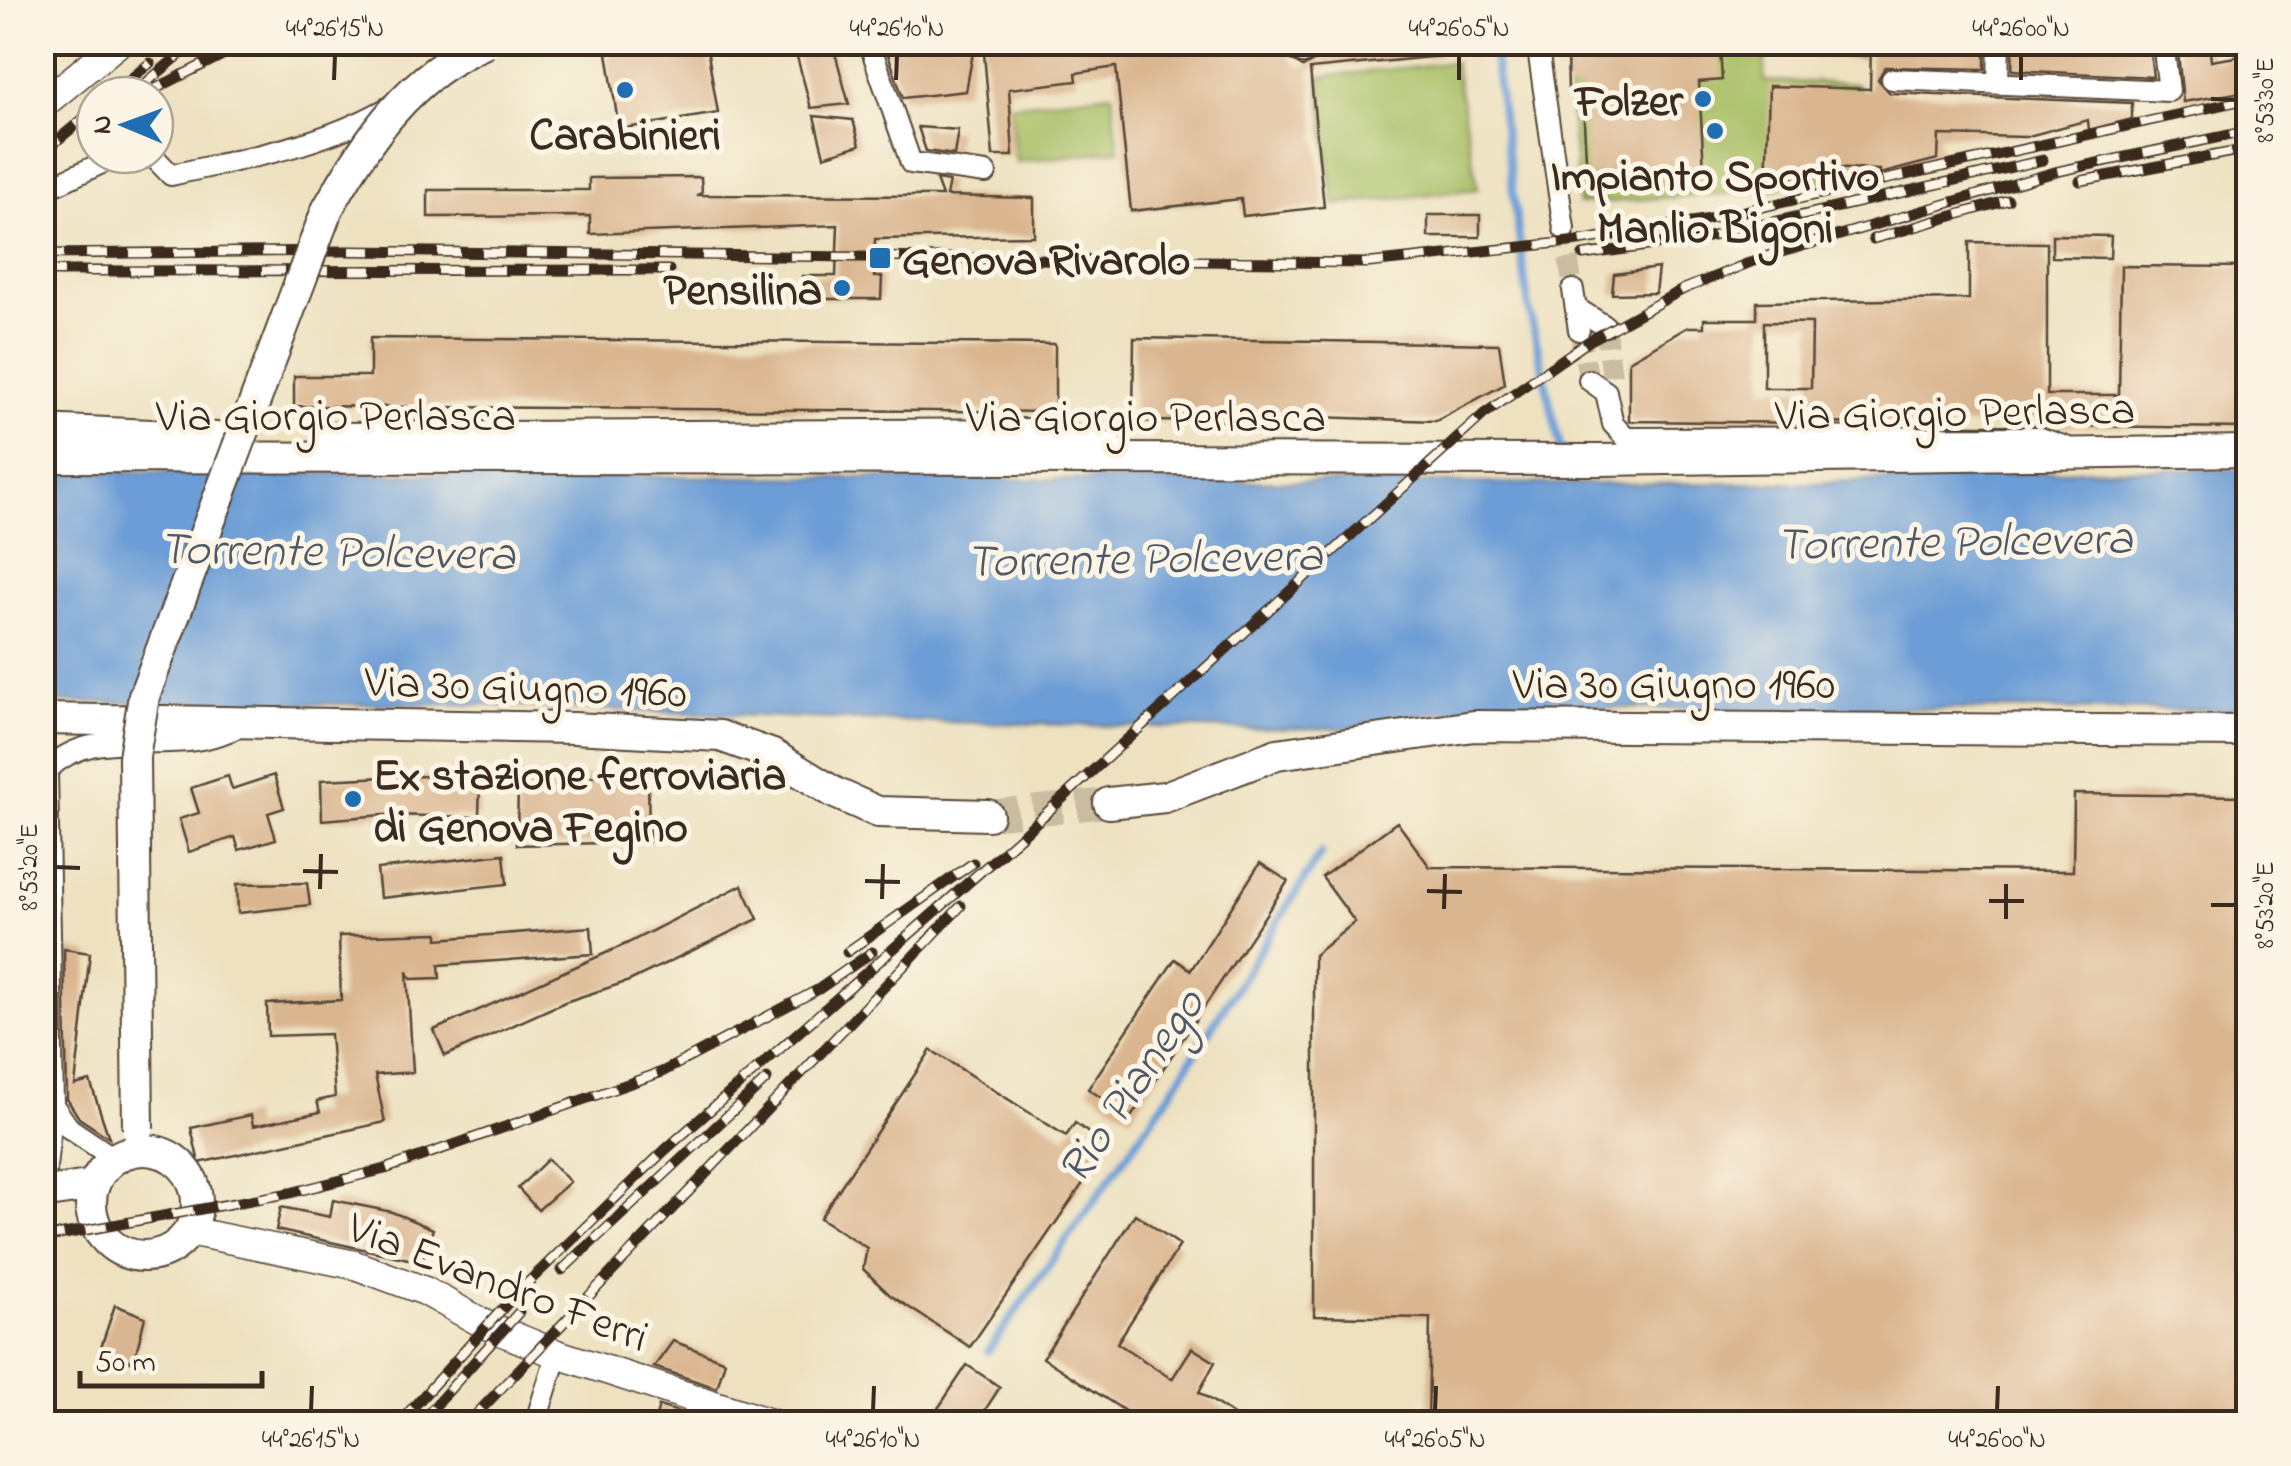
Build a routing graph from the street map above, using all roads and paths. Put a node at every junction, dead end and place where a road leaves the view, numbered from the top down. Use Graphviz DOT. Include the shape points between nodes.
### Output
graph roads {
  1 [pos="119,42"];
  2 [pos="491,42"];
  3 [pos="869,42"];
  4 [pos="1537,42"];
  5 [pos="1999,42"];
  6 [pos="2163,42"];
  7 [pos="42,64"];
  8 [pos="1892,78"];
  9 [pos="1998,82"];
  10 [pos="46,103"];
  11 [pos="986,173"];
  12 [pos="175,174"];
  13 [pos="77,175"];
  14 [pos="42,192"];
  15 [pos="1564,230"];
  16 [pos="1605,326"];
  17 [pos="1579,330"];
  18 [pos="1602,383"];
  19 [pos="42,430"];
  20 [pos="238,439"];
  21 [pos="2077,451"];
  22 [pos="2248,452"];
  23 [pos="42,458"];
  24 [pos="1164,461"];
  25 [pos="42,719"];
  26 [pos="248,722"];
  27 [pos="2248,732"];
  28 [pos="45,766"];
  29 [pos="1109,803"];
  30 [pos="988,815"];
  31 [pos="53,1105"];
  32 [pos="130,1146"];
  33 [pos="94,1185"];
  34 [pos="43,1193"];
  35 [pos="189,1231"];
  36 [pos="558,1354"];
  37 [pos="536,1424"];
  38 [pos="773,1424"];
  1 -- 10 [label="main road"];
  2 -- 12 [label="street" via="331,136"];
  2 -- 20 [label="main road, bridge" via="417,83 355,159 327,210"];
  3 -- 11 [label="street" via="911,163"];
  4 -- 15 [label="street"];
  5 -- 9 [label="street"];
  6 -- 9 [label="street" via="2169,91"];
  7 -- 10 [label="street"];
  8 -- 9 [label="street"];
  13 -- 14 [label="street"];
  16 -- 17 [label="street" via="1574,299"];
  18 -- 21 [label="street" via="1613,424 1626,438 2037,437"];
  19 -- 20 [label="main road"];
  20 -- 24 [label="main road" via="1040,434"];
  20 -- 32 [label="main road, bridge" via="136,732"];
  21 -- 22 [label="main road, Via Giorgio Perlasca"];
  21 -- 24 [label="main road, Via Giorgio Perlasca"];
  23 -- 24 [label="main road, Via Giorgio Perlasca"];
  25 -- 26 [label="main road, Via 30 Giugno 1960"];
  26 -- 28 [label="street" via="196,744 87,744"];
  26 -- 30 [label="main road, Via 30 Giugno 1960" via="720,736 773,755 878,812"];
  27 -- 29 [label="main road, Via 30 Giugno 1960" via="1474,726 1277,754 1165,796"];
  28 -- 31 [label="street"];
  31 -- 32 [label="street" via="68,1128"];
  31 -- 34 [label="street"];
  32 -- 33 [label="main road"];
  32 -- 35 [label="main road" via="164,1154 192,1178 196,1214"];
  33 -- 34 [label="main road"];
  33 -- 35 [label="main road" via="93,1218 101,1234 128,1254 160,1254"];
  35 -- 36 [label="main road, Via Evandro Ferri" via="355,1264"];
  36 -- 37 [label="street"];
  36 -- 38 [label="main road, Via Evandro Ferri"];
}
